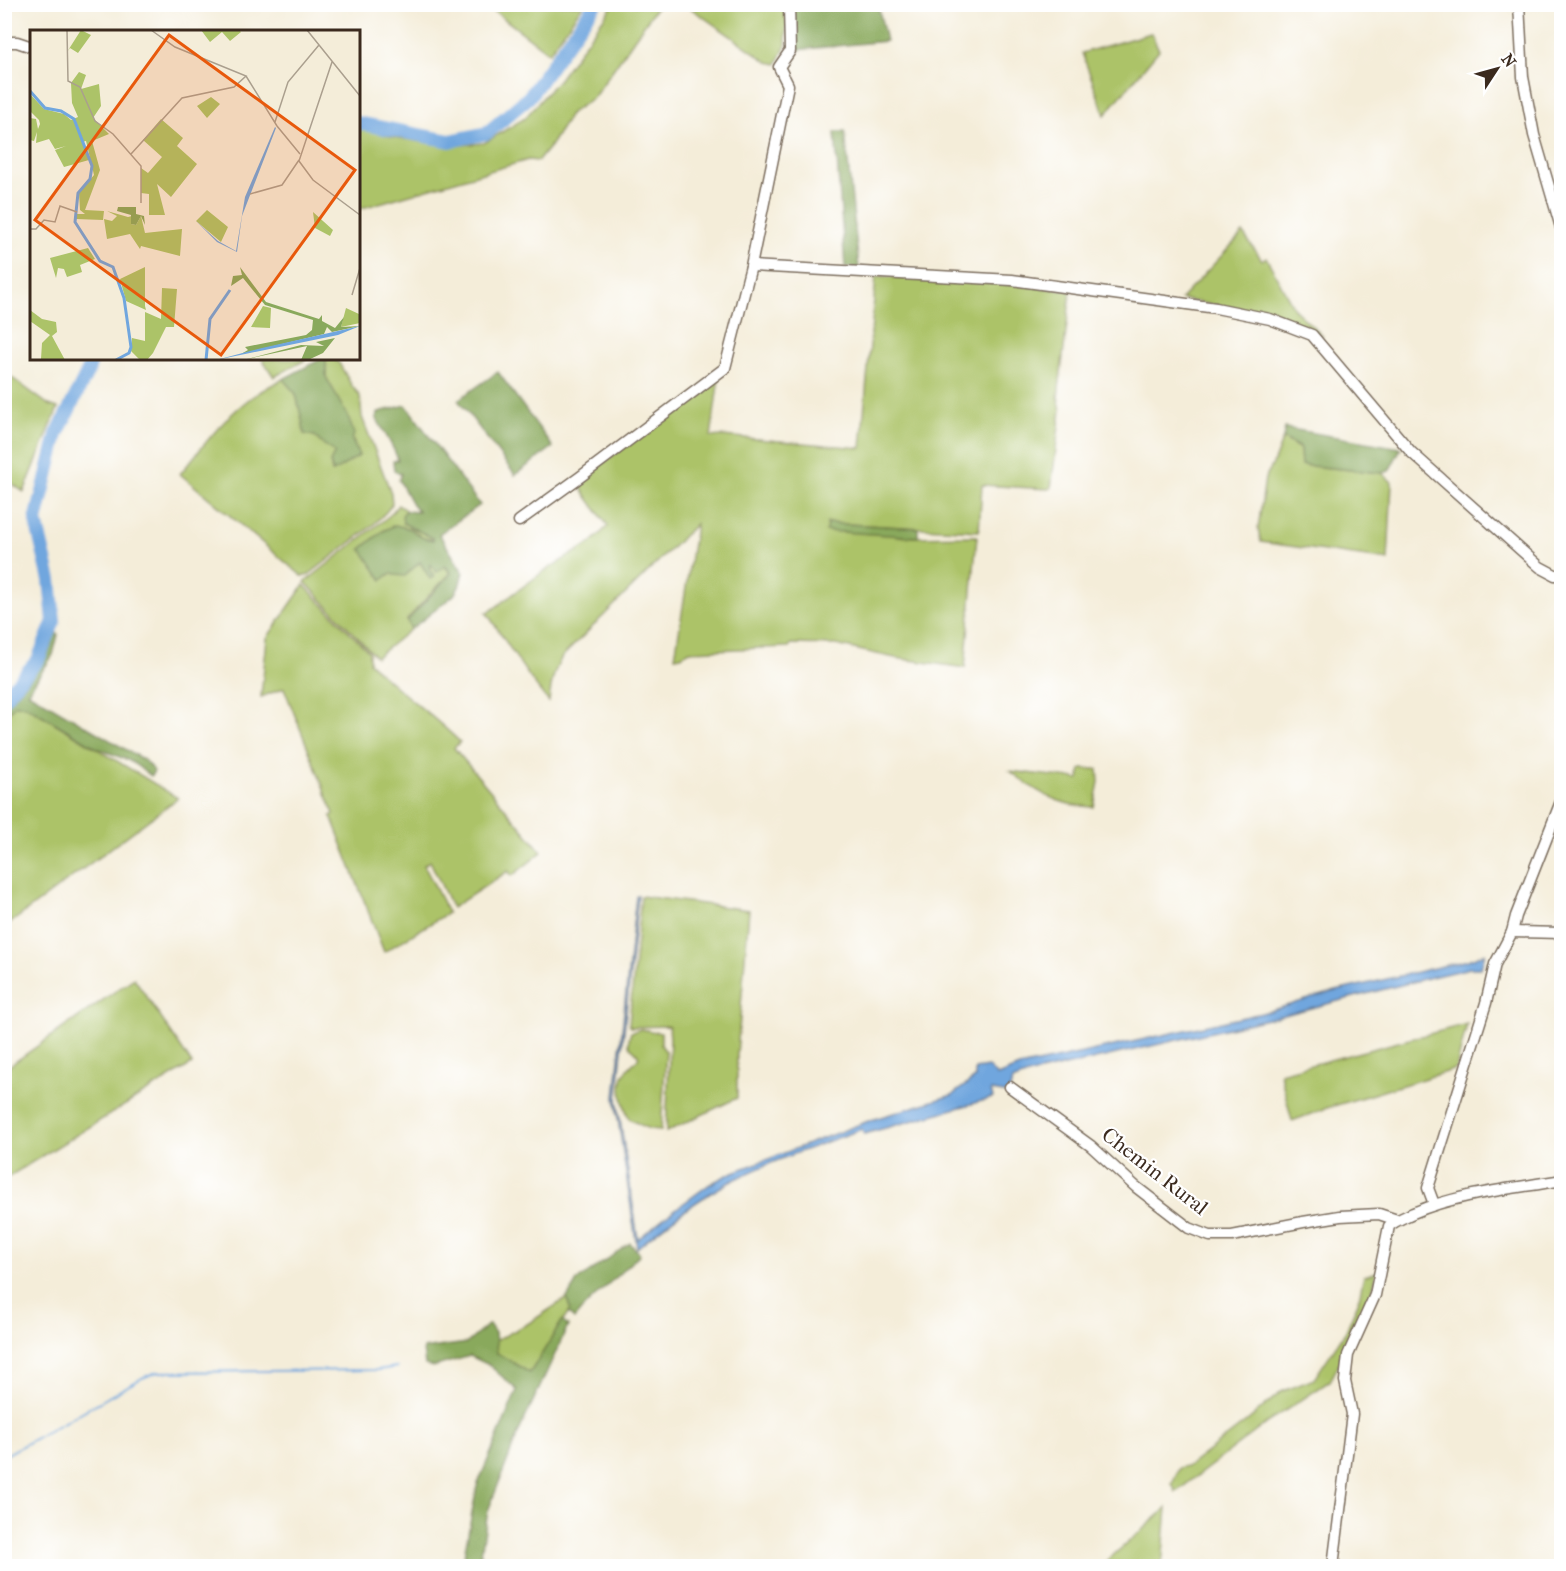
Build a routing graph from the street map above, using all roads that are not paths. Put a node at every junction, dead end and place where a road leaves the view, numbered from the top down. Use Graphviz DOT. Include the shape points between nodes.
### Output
graph roads {
  1 [pos="789,4"];
  2 [pos="1519,4"];
  3 [pos="4,42"];
  4 [pos="30,46"];
  5 [pos="1562,231"];
  6 [pos="751,266"];
  7 [pos="519,520"];
  8 [pos="1562,576"];
  9 [pos="1562,799"];
  10 [pos="1512,932"];
  11 [pos="1562,933"];
  12 [pos="1010,1087"];
  13 [pos="1562,1180"];
  14 [pos="1434,1204"];
  15 [pos="1397,1220"];
  16 [pos="1333,1566"];
  1 -- 6 [label="street" via="790,51 779,67 788,85"];
  2 -- 5 [label="street" via="1523,77 1534,135"];
  3 -- 4 [label="street"];
  6 -- 7 [label="street" via="725,368"];
  6 -- 8 [label="street" via="1012,280 1216,308 1270,319 1312,335 1411,452 1540,567"];
  9 -- 10 [label="street"];
  10 -- 11 [label="street"];
  10 -- 14 [label="street" via="1495,964 1428,1188"];
  12 -- 15 [label="street, Chemin Rural" via="1091,1146 1189,1228 1210,1236 1232,1236 1340,1216 1379,1214"];
  13 -- 14 [label="street"];
  14 -- 15 [label="street"];
  15 -- 16 [label="street" via="1387,1231 1375,1295 1348,1355 1345,1381 1352,1414"];
}
